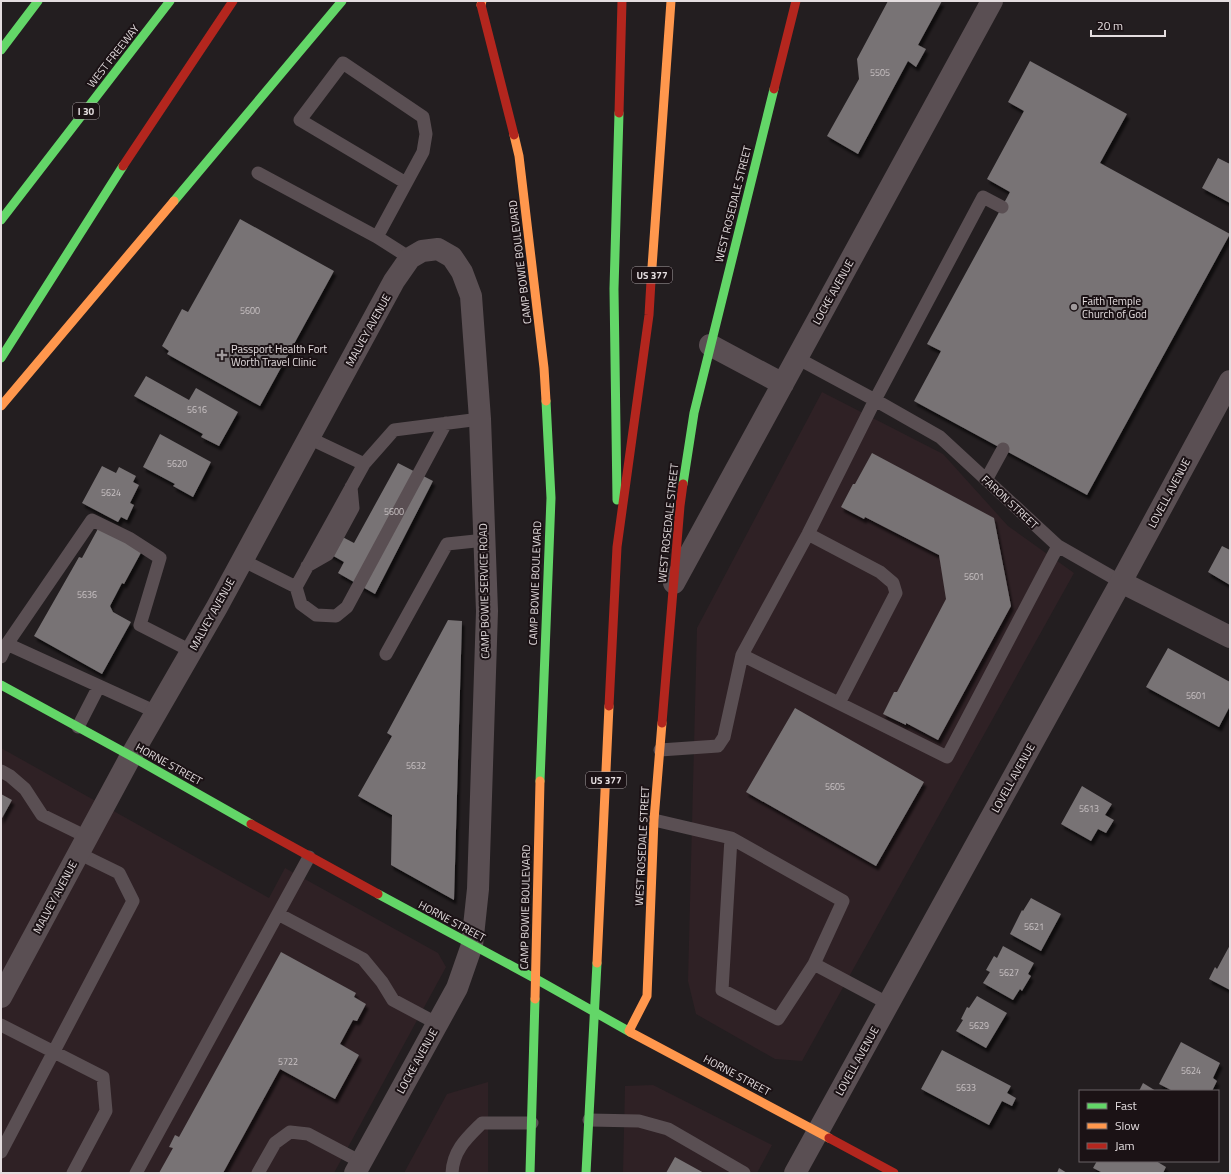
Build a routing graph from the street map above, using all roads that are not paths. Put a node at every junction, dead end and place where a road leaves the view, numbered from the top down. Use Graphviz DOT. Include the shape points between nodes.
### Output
graph roads {
  1 [pos="38,1"];
  2 [pos="170,1"];
  3 [pos="233,1"];
  4 [pos="342,1"];
  5 [pos="622,1"];
  6 [pos="671,1"];
  7 [pos="796,1"];
  8 [pos="992,1"];
  9 [pos="481,2"];
  10 [pos="1,50"];
  11 [pos="258,173"];
  12 [pos="406,183"];
  13 [pos="1002,207"];
  14 [pos="1,220"];
  15 [pos="377,238"];
  16 [pos="410,258"];
  17 [pos="710,345"];
  18 [pos="1,358"];
  19 [pos="797,358"];
  20 [pos="1230,381"];
  21 [pos="783,384"];
  22 [pos="875,400"];
  23 [pos="1,406"];
  24 [pos="480,419"];
  25 [pos="446,423"];
  26 [pos="308,438"];
  27 [pos="1002,449"];
  28 [pos="364,464"];
  29 [pos="986,480"];
  30 [pos="808,534"];
  31 [pos="485,540"];
  32 [pos="1058,546"];
  33 [pos="617,547"];
  34 [pos="242,560"];
  35 [pos="1121,582"];
  36 [pos="674,583"];
  37 [pos="296,587"];
  38 [pos="1230,637"];
  39 [pos="7,644"];
  40 [pos="191,651"];
  41 [pos="386,654"];
  42 [pos="742,654"];
  43 [pos="1,657"];
  44 [pos="1,685"];
  45 [pos="99,686"];
  46 [pos="839,703"];
  47 [pos="156,712"];
  48 [pos="78,727"];
  49 [pos="660,750"];
  50 [pos="131,756"];
  51 [pos="1,771"];
  52 [pos="654,820"];
  53 [pos="731,838"];
  54 [pos="83,845"];
  55 [pos="309,857"];
  56 [pos="278,914"];
  57 [pos="472,945"];
  58 [pos="814,964"];
  59 [pos="536,979"];
  60 [pos="1,998"];
  61 [pos="889,1004"];
  62 [pos="595,1012"];
  63 [pos="438,1024"];
  64 [pos="1,1025"];
  65 [pos="629,1031"];
  66 [pos="54,1052"];
  67 [pos="589,1120"];
  68 [pos="532,1123"];
  69 [pos="818,1131"];
  70 [pos="1,1152"];
  71 [pos="358,1168"];
  72 [pos="73,1173"];
  73 [pos="136,1173"];
  74 [pos="258,1173"];
  75 [pos="452,1173"];
  76 [pos="530,1173"];
  77 [pos="586,1173"];
  78 [pos="744,1173"];
  79 [pos="795,1173"];
  80 [pos="894,1173"];
  1 -- 10 [label="main road"];
  2 -- 14 [label="main road, WEST FREEWAY / I 30"];
  3 -- 18 [label="main road" via="112,182"];
  4 -- 23 [label="main road"];
  5 -- 33 [label="main road" via="614,290"];
  6 -- 33 [label="main road, US 377" via="649,315"];
  7 -- 17 [label="main road, WEST ROSEDALE STREET"];
  8 -- 19 [label="street, LOCKE AVENUE"];
  9 -- 59 [label="main road, CAMP BOWIE BOULEVARD" via="519,156 544,368 551,498 539,795"];
  11 -- 15 [label="lane"];
  12 -- 12 [label="lane" via="423,152 426,134 423,117 343,63 300,120"];
  12 -- 15 [label="lane"];
  13 -- 22 [label="lane" via="983,197"];
  15 -- 16 [label="lane"];
  16 -- 24 [label="street, CAMP BOWIE SERVICE ROAD" via="422,251 438,249 452,257 462,272 471,296"];
  16 -- 26 [label="street, MALVEY AVENUE" via="394,281"];
  17 -- 21 [label="street"];
  17 -- 36 [label="main road, WEST ROSEDALE STREET" via="694,413 680,506"];
  19 -- 21 [label="street, LOCKE AVENUE"];
  19 -- 22 [label="lane, FARON STREET"];
  20 -- 35 [label="street, LOVELL AVENUE"];
  21 -- 36 [label="street, LOCKE AVENUE"];
  22 -- 29 [label="lane, FARON STREET" via="940,437"];
  22 -- 30 [label="lane"];
  24 -- 25 [label="lane"];
  24 -- 31 [label="street, CAMP BOWIE SERVICE ROAD"];
  25 -- 28 [label="lane" via="394,430"];
  25 -- 37 [label="lane" via="347,607 336,616 316,615 301,604"];
  26 -- 28 [label="lane"];
  26 -- 34 [label="street, MALVEY AVENUE"];
  27 -- 29 [label="lane"];
  28 -- 37 [label="lane"];
  29 -- 32 [label="lane, FARON STREET"];
  30 -- 42 [label="lane"];
  30 -- 46 [label="lane" via="880,572 893,583 896,593"];
  31 -- 41 [label="lane" via="447,544"];
  31 -- 57 [label="street, CAMP BOWIE SERVICE ROAD" via="487,611 478,889"];
  32 -- 35 [label="lane, FARON STREET"];
  32 -- 46 [label="lane" via="947,757"];
  33 -- 62 [label="main road, US 377"];
  34 -- 37 [label="lane"];
  34 -- 40 [label="street, MALVEY AVENUE"];
  35 -- 38 [label="street, FARON STREET"];
  35 -- 61 [label="street, LOVELL AVENUE"];
  36 -- 49 [label="main road, WEST ROSEDALE STREET"];
  39 -- 40 [label="lane" via="92,520 129,538 160,558 140,625"];
  39 -- 43 [label="lane"];
  39 -- 45 [label="lane"];
  40 -- 47 [label="street, MALVEY AVENUE"];
  42 -- 46 [label="lane"];
  42 -- 49 [label="lane" via="724,737 718,746"];
  44 -- 48 [label="main road, HORNE STREET"];
  45 -- 47 [label="lane"];
  45 -- 48 [label="lane"];
  47 -- 50 [label="street, MALVEY AVENUE"];
  48 -- 50 [label="main road, HORNE STREET"];
  49 -- 52 [label="main road, WEST ROSEDALE STREET"];
  50 -- 54 [label="street, MALVEY AVENUE"];
  50 -- 55 [label="main road, HORNE STREET"];
  51 -- 54 [label="lane" via="25,789 42,815"];
  52 -- 53 [label="lane"];
  52 -- 65 [label="main road, WEST ROSEDALE STREET" via="647,996"];
  53 -- 58 [label="lane" via="843,902"];
  53 -- 58 [label="lane" via="722,990 778,1019"];
  54 -- 60 [label="street, MALVEY AVENUE"];
  54 -- 66 [label="lane" via="119,873 132,901"];
  55 -- 56 [label="lane"];
  55 -- 57 [label="main road, HORNE STREET"];
  56 -- 63 [label="lane" via="363,959 393,1000"];
  56 -- 73 [label="lane"];
  57 -- 59 [label="main road, HORNE STREET"];
  57 -- 63 [label="street, LOCKE AVENUE" via="457,988"];
  58 -- 61 [label="lane"];
  59 -- 62 [label="main road, HORNE STREET"];
  59 -- 68 [label="main road, CAMP BOWIE BOULEVARD"];
  61 -- 69 [label="street, LOVELL AVENUE"];
  62 -- 65 [label="main road, HORNE STREET"];
  62 -- 67 [label="main road, US 377"];
  63 -- 71 [label="street, LOCKE AVENUE"];
  64 -- 66 [label="lane"];
  65 -- 69 [label="main road, HORNE STREET"];
  66 -- 70 [label="lane"];
  66 -- 72 [label="lane" via="103,1077 106,1111"];
  67 -- 77 [label="main road, US 377"];
  67 -- 78 [label="lane" via="638,1121 668,1129"];
  68 -- 75 [label="lane" via="482,1123 461,1144"];
  68 -- 76 [label="main road, CAMP BOWIE BOULEVARD"];
  69 -- 79 [label="street, LOVELL AVENUE"];
  69 -- 80 [label="main road, HORNE STREET"];
  71 -- 74 [label="lane" via="308,1134 290,1132 275,1143"];
}
